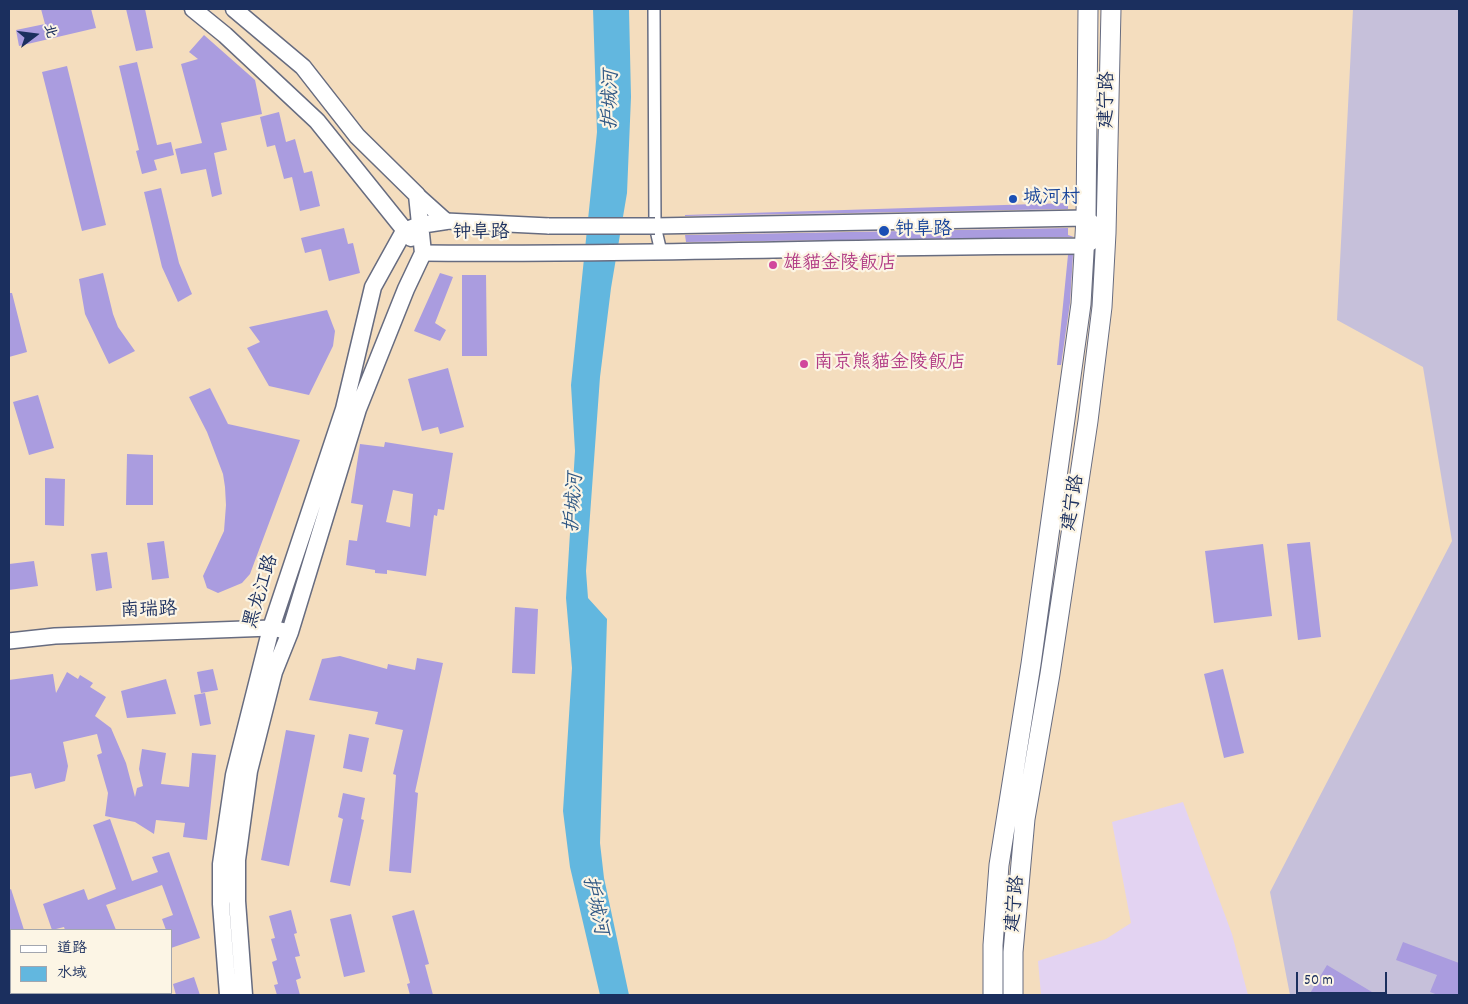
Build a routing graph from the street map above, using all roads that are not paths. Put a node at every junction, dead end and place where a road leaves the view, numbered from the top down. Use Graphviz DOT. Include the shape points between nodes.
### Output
graph roads {
  1 [pos="192,9"];
  2 [pos="234,9"];
  3 [pos="654,9"];
  4 [pos="1088,9"];
  5 [pos="1111,9"];
  6 [pos="417,195"];
  7 [pos="1086,218"];
  8 [pos="446,221"];
  9 [pos="420,225"];
  10 [pos="655,226"];
  11 [pos="404,231"];
  12 [pos="1106,233"];
  13 [pos="1085,246"];
  14 [pos="661,252"];
  15 [pos="424,253"];
  16 [pos="271,628"];
  17 [pos="290,632"];
  18 [pos="9,641"];
  19 [pos="228,995"];
  20 [pos="244,995"];
  21 [pos="993,995"];
  22 [pos="1012,995"];
  1 -- 11 [label="main road" via="225,35 317,121"];
  2 -- 6 [label="main road, 钟阜路" via="303,67 357,136"];
  3 -- 10 [label="street"];
  4 -- 7 [label="main road, 建宁路"];
  5 -- 12 [label="main road, 建宁路"];
  6 -- 8 [label="street, 钟阜路"];
  6 -- 9 [label="main road"];
  7 -- 10 [label="street, 钟阜路"];
  7 -- 12 [label="street"];
  7 -- 13 [label="main road, 建宁路"];
  8 -- 9 [label="main road"];
  8 -- 10 [label="street, 钟阜路, bridge" via="549,226"];
  9 -- 11 [label="main road"];
  9 -- 15 [label="main road"];
  10 -- 14 [label="street"];
  11 -- 15 [label="main road"];
  11 -- 16 [label="main road, 黑龙江路" via="373,287 344,409"];
  12 -- 13 [label="street"];
  12 -- 22 [label="main road, 建宁路" via="1102,307 1088,421 1025,819"];
  13 -- 14 [label="street, 钟阜路"];
  13 -- 21 [label="main road, 建宁路" via="1081,304 999,864"];
  14 -- 15 [label="street, 钟阜路"];
  15 -- 17 [label="main road, 黑龙江路" via="406,289 358,409"];
  16 -- 17 [label="street, 南瑞路"];
  16 -- 18 [label="street, 南瑞路" via="55,636"];
  16 -- 19 [label="main road, 黑龙江路" via="234,775 224,838 221,904"];
  17 -- 20 [label="main road, 黑龙江路" via="274,672 252,762 240,835 237,901"];
}
